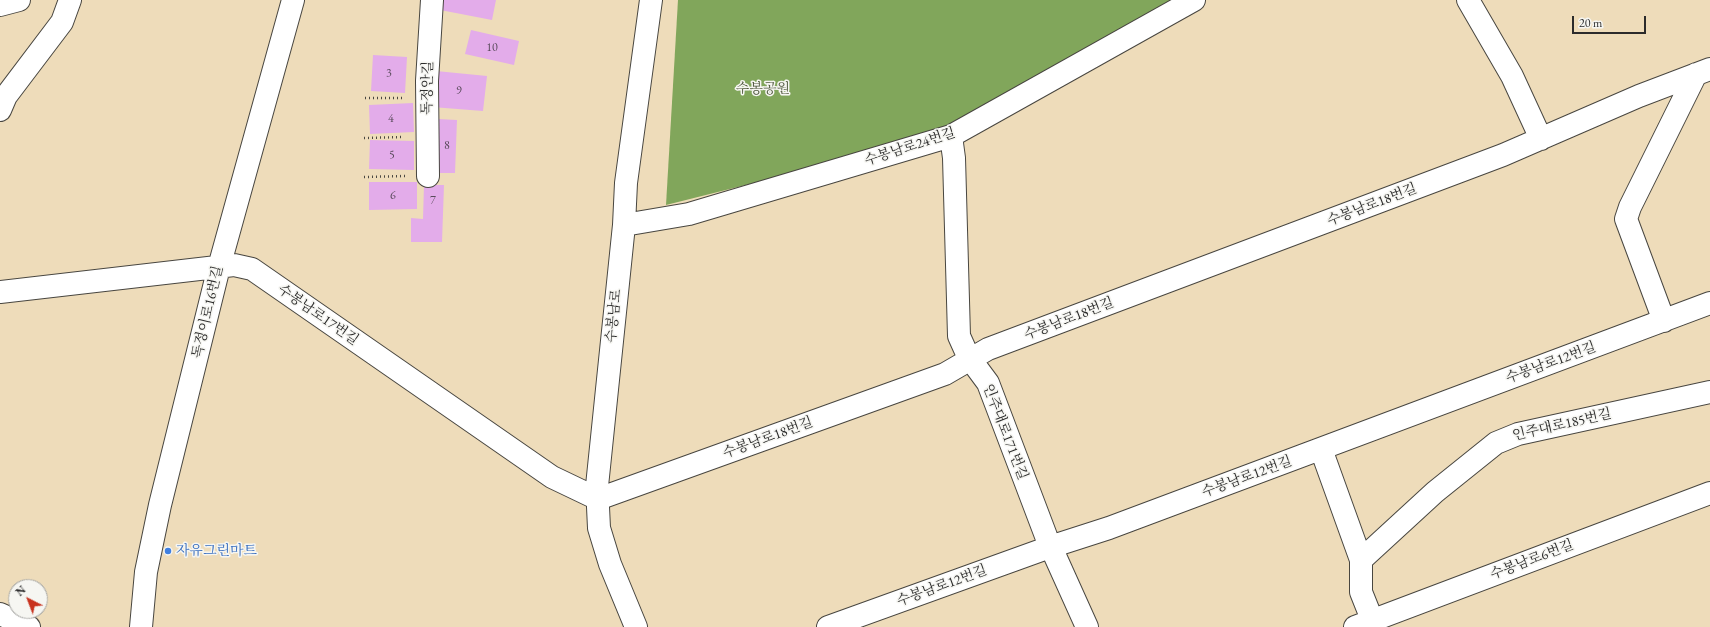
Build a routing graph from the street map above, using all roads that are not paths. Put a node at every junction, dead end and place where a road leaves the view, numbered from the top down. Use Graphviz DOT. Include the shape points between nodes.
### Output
graph roads {
  1 [pos="19,0"];
  2 [pos="70,0"];
  3 [pos="293,0"];
  4 [pos="432,0"];
  5 [pos="651,0"];
  6 [pos="1194,0"];
  7 [pos="1468,0"];
  8 [pos="0,5"];
  9 [pos="1703,71"];
  10 [pos="0,110"];
  11 [pos="951,136"];
  12 [pos="1541,139"];
  13 [pos="428,176"];
  14 [pos="624,225"];
  15 [pos="219,267"];
  16 [pos="0,292"];
  17 [pos="1710,303"];
  18 [pos="1664,321"];
  19 [pos="971,359"];
  20 [pos="1710,392"];
  21 [pos="1322,449"];
  22 [pos="1710,493"];
  23 [pos="598,499"];
  24 [pos="1050,547"];
  25 [pos="1361,560"];
  26 [pos="0,614"];
  27 [pos="1367,625"];
  28 [pos="29,627"];
  29 [pos="141,627"];
  30 [pos="636,627"];
  31 [pos="828,627"];
  32 [pos="1087,627"];
  1 -- 8 [label="street"];
  2 -- 10 [label="street" via="62,22 6,96"];
  3 -- 15 [label="street, 독정이로16번길"];
  4 -- 13 [label="street, 독정안길" via="427,80"];
  5 -- 14 [label="street, 수봉남로" via="626,184"];
  6 -- 11 [label="street, 수봉남로24번길"];
  7 -- 12 [label="street" via="1512,76"];
  9 -- 12 [label="street, 수봉남로18번길"];
  9 -- 18 [label="street" via="1626,219"];
  11 -- 14 [label="street, 수봉남로24번길" via="689,214"];
  11 -- 19 [label="street, 인주대로171번길" via="954,158 959,336"];
  12 -- 19 [label="street, 수봉남로18번길" via="988,349"];
  14 -- 23 [label="street, 수봉남로" via="600,453"];
  15 -- 16 [label="street, 수봉남로17번길"];
  15 -- 23 [label="street, 수봉남로17번길" via="234,265 252,269 552,477"];
  15 -- 29 [label="street, 독정이로16번길" via="160,505 146,572"];
  17 -- 18 [label="street, 수봉남로12번길"];
  18 -- 21 [label="street, 수봉남로12번길"];
  19 -- 23 [label="street, 수봉남로18번길" via="945,374"];
  19 -- 24 [label="street, 인주대로171번길" via="988,383"];
  20 -- 25 [label="street, 인주대로185번길" via="1518,434 1496,443 1435,492"];
  21 -- 24 [label="street, 수봉남로12번길" via="1109,528"];
  21 -- 25 [label="street"];
  22 -- 27 [label="street, 수봉남로6번길"];
  23 -- 30 [label="street, 수봉남로" via="599,528 610,564"];
  24 -- 31 [label="street, 수봉남로12번길"];
  24 -- 32 [label="street, 인주대로171번길"];
  25 -- 27 [label="street" via="1361,592"];
  26 -- 28 [label="street"];
}
